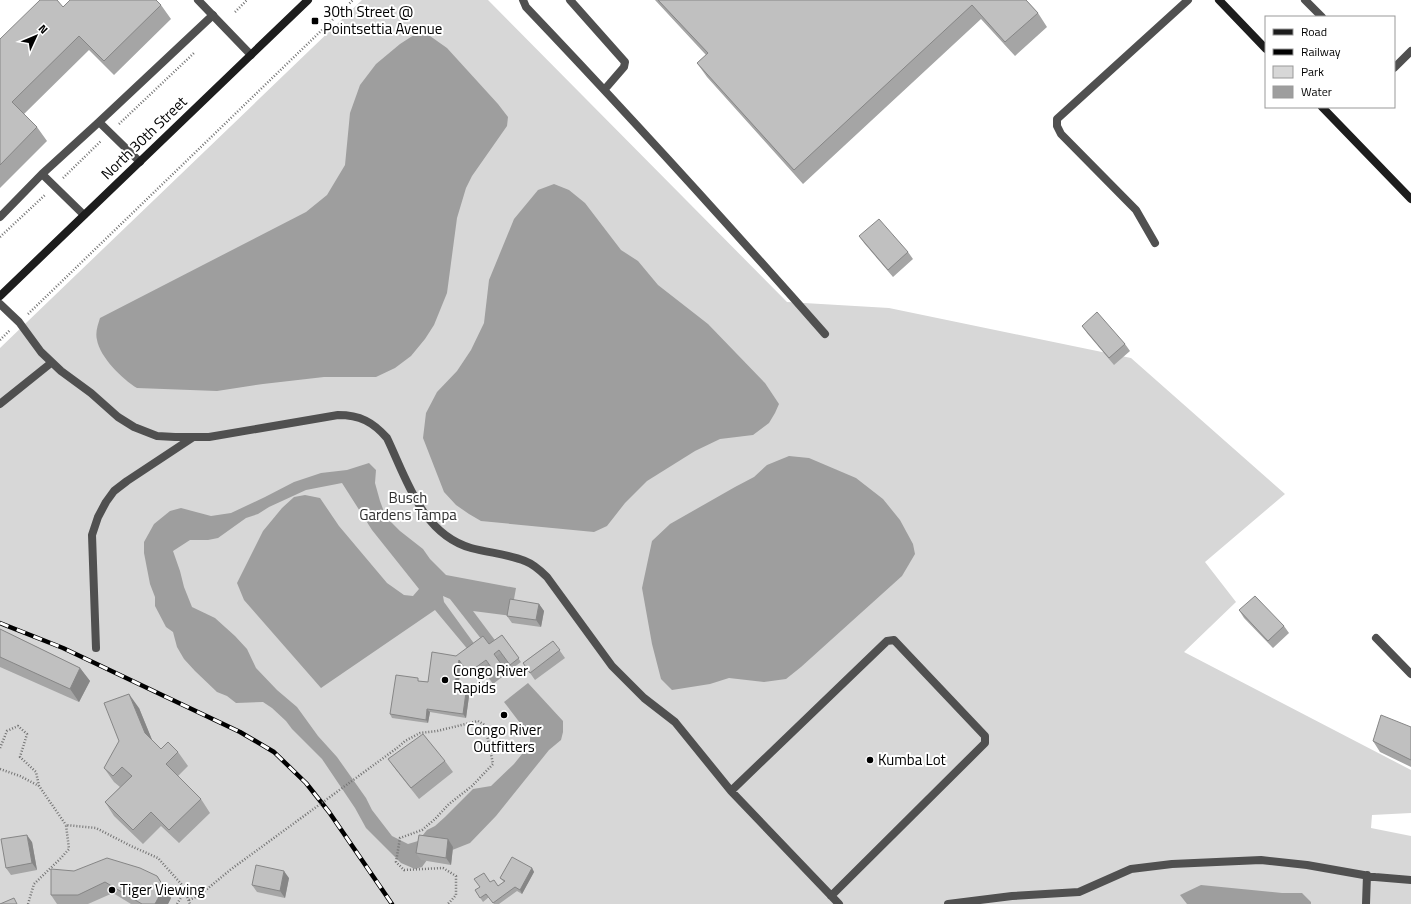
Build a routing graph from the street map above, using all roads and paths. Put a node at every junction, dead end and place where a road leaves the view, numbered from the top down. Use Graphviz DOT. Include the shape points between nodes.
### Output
graph roads {
  1 [pos="198,0"];
  2 [pos="247,0"];
  3 [pos="308,0"];
  4 [pos="353,0"];
  5 [pos="523,0"];
  6 [pos="570,0"];
  7 [pos="1188,0"];
  8 [pos="1219,0"];
  9 [pos="1305,0"];
  10 [pos="235,12"];
  11 [pos="212,15"];
  12 [pos="1321,16"];
  13 [pos="1265,48"];
  14 [pos="1411,51"];
  15 [pos="251,55"];
  16 [pos="1395,67"];
  17 [pos="605,89"];
  18 [pos="1323,108"];
  19 [pos="98,122"];
  20 [pos="140,162"];
  21 [pos="42,174"];
  22 [pos="1411,199"];
  23 [pos="84,215"];
  24 [pos="0,217"];
  25 [pos="1155,243"];
  26 [pos="2,290"];
  27 [pos="0,304"];
  28 [pos="26,316"];
  29 [pos="825,334"];
  30 [pos="51,363"];
  31 [pos="0,404"];
  32 [pos="192,438"];
  33 [pos="1376,638"];
  34 [pos="96,648"];
  35 [pos="1411,674"];
  36 [pos="0,748"];
  37 [pos="0,769"];
  38 [pos="39,786"];
  39 [pos="731,791"];
  40 [pos="66,825"];
  41 [pos="1367,875"];
  42 [pos="1411,880"];
  43 [pos="185,890"];
  44 [pos="831,896"];
  45 [pos="189,902"];
  46 [pos="28,904"];
  47 [pos="177,904"];
  48 [pos="448,904"];
  49 [pos="839,904"];
  50 [pos="948,904"];
  51 [pos="1366,904"];
  1 -- 11 [label="street"];
  2 -- 10 [label="path"];
  3 -- 15 [label="main road, North 30th Street"];
  4 -- 28 [label="path"];
  5 -- 17 [label="street" via="526,7"];
  6 -- 17 [label="street" via="626,62"];
  7 -- 25 [label="street" via="1057,119 1061,134 1136,210"];
  8 -- 13 [label="main road"];
  9 -- 12 [label="street"];
  11 -- 15 [label="street"];
  11 -- 19 [label="street"];
  14 -- 16 [label="street"];
  15 -- 20 [label="main road, North 30th Street"];
  17 -- 29 [label="street"];
  18 -- 22 [label="main road"];
  19 -- 20 [label="street"];
  19 -- 21 [label="street"];
  20 -- 23 [label="main road, North 30th Street"];
  21 -- 23 [label="street"];
  21 -- 24 [label="street"];
  23 -- 26 [label="main road, North 30th Street"];
  27 -- 30 [label="street"];
  30 -- 31 [label="street"];
  30 -- 32 [label="street" via="134,427 157,436"];
  32 -- 34 [label="street" via="120,486 106,502 98,517 92,535"];
  32 -- 39 [label="street" via="338,416 351,415 370,423 387,438 420,507 440,532 470,548 525,561 537,568 547,577 612,666 644,698 675,722"];
  33 -- 35 [label="street"];
  36 -- 38 [label="path" via="7,731 18,726 27,734 20,757 36,772"];
  37 -- 38 [label="path"];
  38 -- 40 [label="path"];
  39 -- 44 [label="street"];
  39 -- 44 [label="street" via="887,641 894,640 985,736 985,743"];
  40 -- 43 [label="path" via="96,828 158,858"];
  40 -- 46 [label="path" via="69,849 34,884"];
  41 -- 42 [label="street"];
  41 -- 50 [label="street" via="1260,860 1172,864 1131,869 1079,892 1012,896"];
  41 -- 51 [label="street"];
  43 -- 45 [label="path"];
  43 -- 47 [label="path"];
  44 -- 49 [label="street"];
  45 -- 48 [label="path, bridge" via="405,741 420,733 478,721 485,725 493,764 435,819 414,834 400,838 396,862 404,870 444,868 456,876 456,895"];
}
